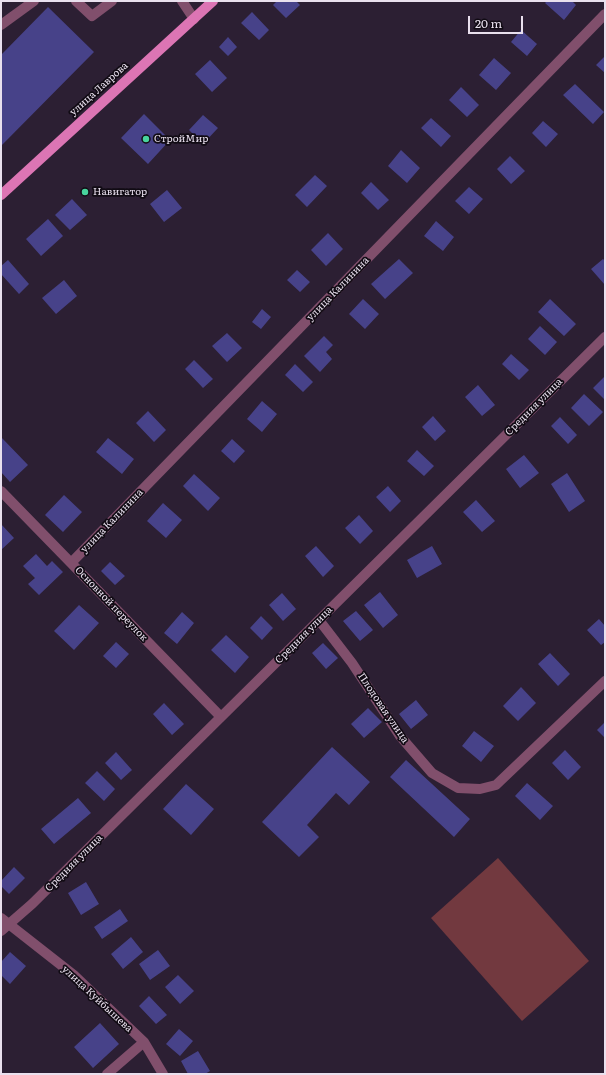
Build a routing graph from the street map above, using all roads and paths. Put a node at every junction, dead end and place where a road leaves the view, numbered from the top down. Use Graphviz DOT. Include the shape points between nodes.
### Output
graph roads {
  1 [pos="34,1"];
  2 [pos="76,1"];
  3 [pos="112,1"];
  4 [pos="182,1"];
  5 [pos="213,1"];
  6 [pos="605,14"];
  7 [pos="194,19"];
  8 [pos="1,25"];
  9 [pos="1,195"];
  10 [pos="605,337"];
  11 [pos="1,491"];
  12 [pos="71,563"];
  13 [pos="319,620"];
  14 [pos="605,681"];
  15 [pos="222,717"];
  16 [pos="3,925"];
  17 [pos="144,1042"];
  18 [pos="107,1074"];
  19 [pos="163,1074"];
  1 -- 8 [label="street"];
  2 -- 3 [label="street" via="92,16"];
  4 -- 7 [label="street"];
  5 -- 7 [label="main road, улица Лаврова"];
  6 -- 12 [label="street, улица Калинина"];
  7 -- 9 [label="main road, улица Лаврова"];
  10 -- 13 [label="street, Средняя улица"];
  11 -- 12 [label="street, Основной переулок"];
  12 -- 15 [label="street, Основной переулок"];
  13 -- 14 [label="street, Плодовая улица" via="352,663 405,742 432,773 458,788 480,789 496,785"];
  13 -- 15 [label="street, Средняя улица"];
  15 -- 16 [label="street, Средняя улица" via="32,904"];
  16 -- 17 [label="street, улица Куйбышева" via="75,976"];
  17 -- 18 [label="street"];
  17 -- 19 [label="street, улица Куйбышева"];
}
